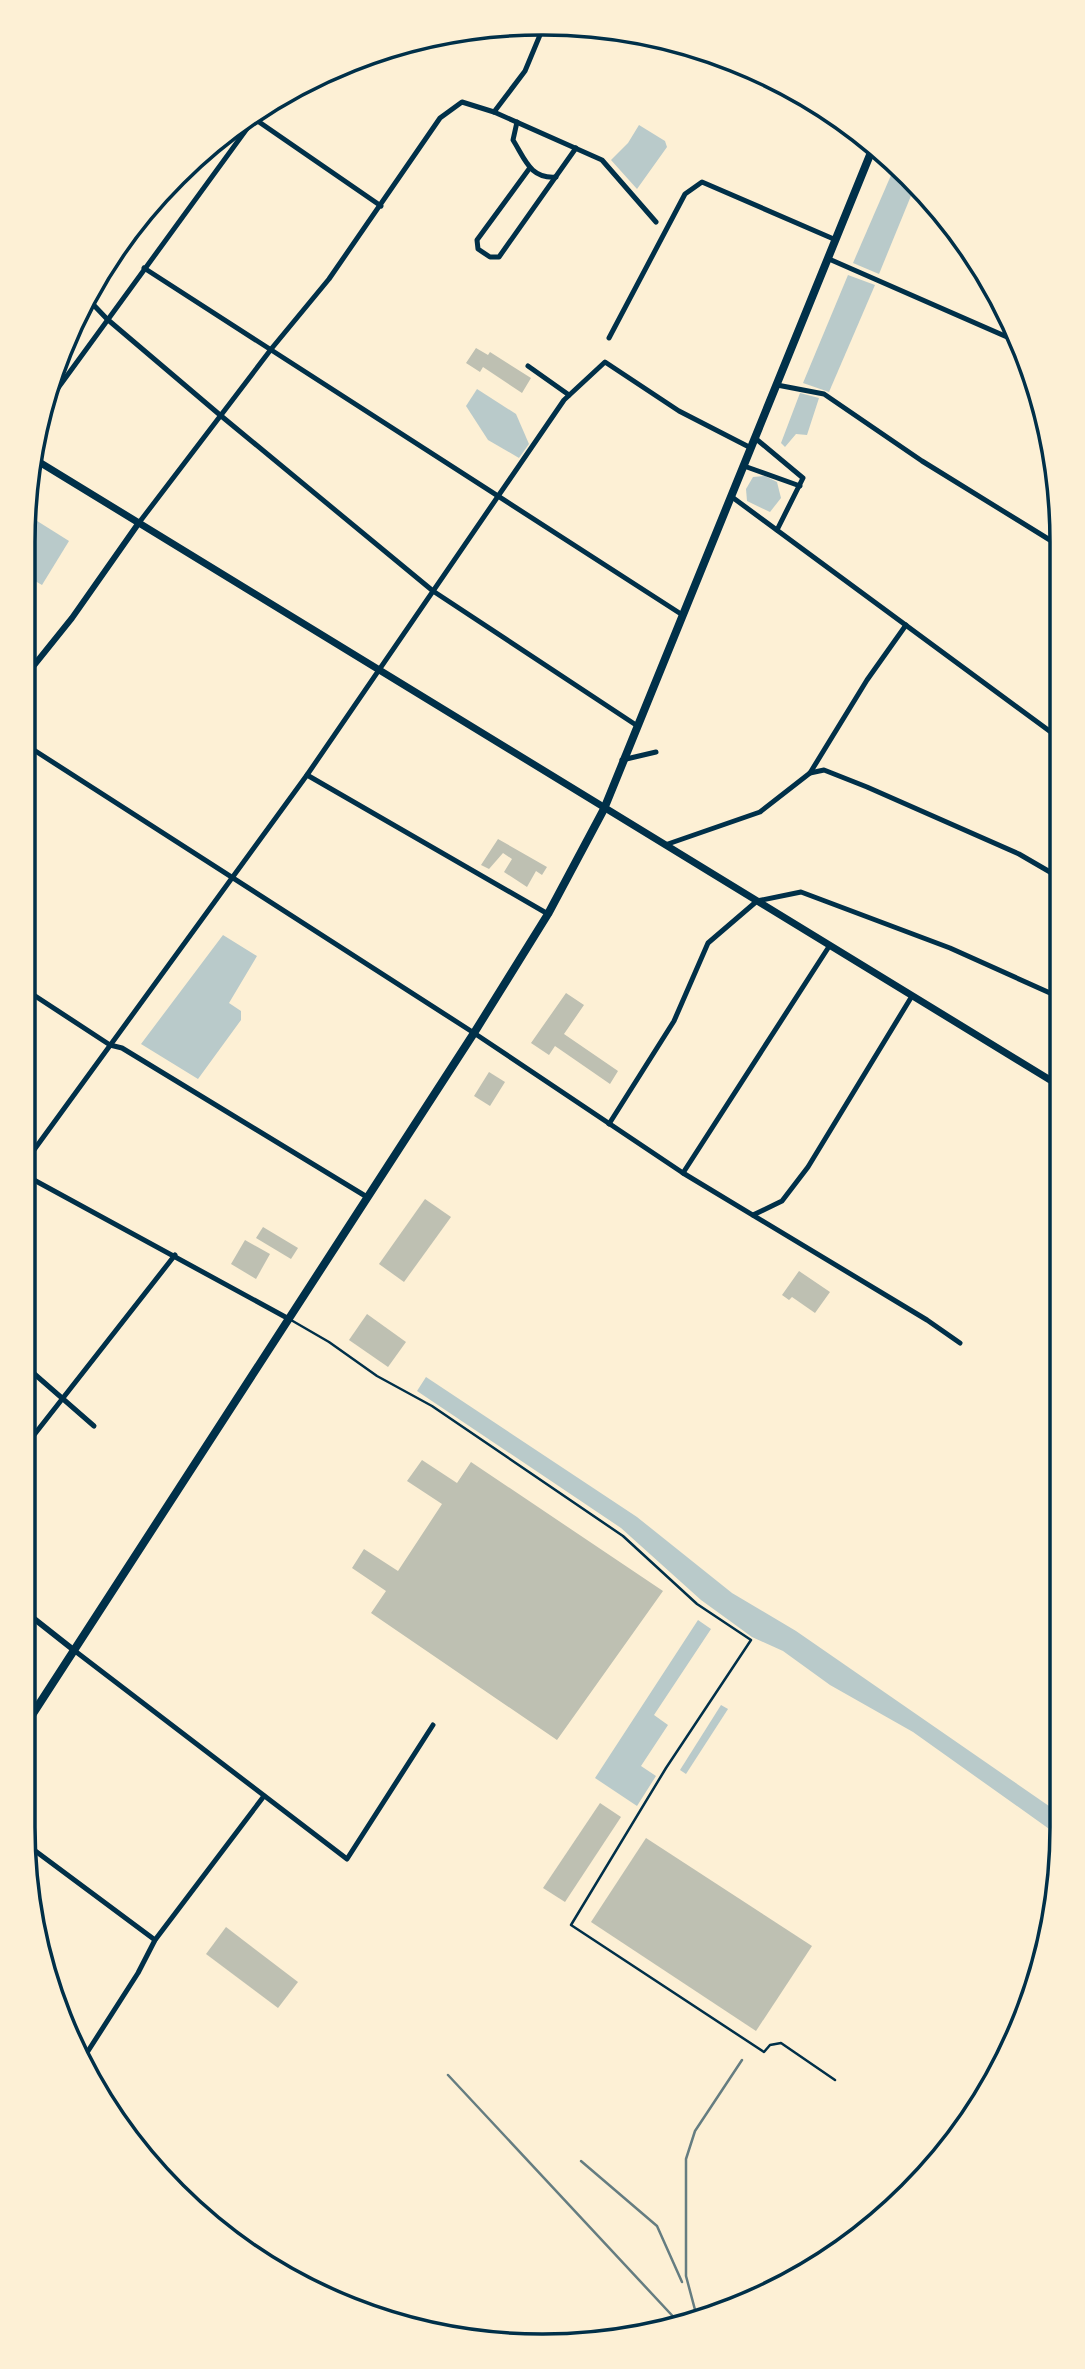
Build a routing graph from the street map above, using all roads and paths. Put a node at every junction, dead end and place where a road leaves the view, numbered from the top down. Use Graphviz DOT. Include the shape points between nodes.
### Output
graph roads {
  1 [pos="539,35"];
  2 [pos="494,112"];
  3 [pos="259,122"];
  4 [pos="517,122"];
  5 [pos="235,139"];
  6 [pos="576,148"];
  7 [pos="870,155"];
  8 [pos="529,169"];
  9 [pos="556,177"];
  10 [pos="381,206"];
  11 [pos="656,222"];
  12 [pos="836,240"];
  13 [pos="829,259"];
  14 [pos="144,268"];
  15 [pos="94,305"];
  16 [pos="107,319"];
  17 [pos="1006,337"];
  18 [pos="609,338"];
  19 [pos="272,348"];
  20 [pos="528,366"];
  21 [pos="60,384"];
  22 [pos="777,385"];
  23 [pos="569,395"];
  24 [pos="220,415"];
  25 [pos="755,438"];
  26 [pos="751,448"];
  27 [pos="41,463"];
  28 [pos="744,466"];
  29 [pos="800,485"];
  30 [pos="499,495"];
  31 [pos="732,497"];
  32 [pos="138,524"];
  33 [pos="777,530"];
  34 [pos="1050,540"];
  35 [pos="433,591"];
  36 [pos="681,614"];
  37 [pos="906,625"];
  38 [pos="35,664"];
  39 [pos="378,670"];
  40 [pos="636,725"];
  41 [pos="1050,731"];
  42 [pos="35,751"];
  43 [pos="656,752"];
  44 [pos="622,760"];
  45 [pos="810,773"];
  46 [pos="307,775"];
  47 [pos="604,809"];
  48 [pos="665,845"];
  49 [pos="1050,872"];
  50 [pos="232,880"];
  51 [pos="757,901"];
  52 [pos="548,914"];
  53 [pos="830,945"];
  54 [pos="1050,993"];
  55 [pos="35,996"];
  56 [pos="912,996"];
  57 [pos="474,1033"];
  58 [pos="110,1045"];
  59 [pos="1050,1080"];
  60 [pos="609,1124"];
  61 [pos="35,1148"];
  62 [pos="683,1173"];
  63 [pos="35,1180"];
  64 [pos="367,1197"];
  65 [pos="753,1215"];
  66 [pos="175,1255"];
  67 [pos="289,1319"];
  68 [pos="960,1343"];
  69 [pos="35,1374"];
  70 [pos="62,1397"];
  71 [pos="94,1426"];
  72 [pos="35,1433"];
  73 [pos="35,1619"];
  74 [pos="75,1651"];
  75 [pos="35,1711"];
  76 [pos="433,1724"];
  77 [pos="264,1796"];
  78 [pos="36,1851"];
  79 [pos="155,1940"];
  80 [pos="88,2053"];
  81 [pos="835,2080"];
  1 -- 2 [label="street" via="525,71"];
  2 -- 4 [label="street"];
  2 -- 10 [label="street" via="462,102 440,118"];
  3 -- 10 [label="street"];
  4 -- 6 [label="street"];
  4 -- 8 [label="street" via="513,140"];
  5 -- 14 [label="street"];
  6 -- 9 [label="street"];
  6 -- 11 [label="street" via="602,160"];
  7 -- 12 [label="main road"];
  8 -- 9 [label="street" via="543,178"];
  8 -- 9 [label="street" via="477,240 478,249 490,257 499,257"];
  10 -- 19 [label="street"];
  12 -- 13 [label="main road"];
  12 -- 18 [label="street" via="702,182 685,194"];
  13 -- 17 [label="street"];
  13 -- 22 [label="main road"];
  14 -- 16 [label="street"];
  14 -- 19 [label="street"];
  15 -- 16 [label="street"];
  16 -- 21 [label="street"];
  16 -- 24 [label="street"];
  19 -- 24 [label="street"];
  19 -- 30 [label="street"];
  20 -- 23 [label="street"];
  22 -- 25 [label="main road"];
  22 -- 34 [label="street" via="824,394"];
  23 -- 26 [label="street" via="605,362 679,411"];
  23 -- 30 [label="street"];
  24 -- 32 [label="street"];
  24 -- 35 [label="street"];
  25 -- 26 [label="main road"];
  25 -- 29 [label="street" via="803,478"];
  26 -- 28 [label="main road"];
  27 -- 32 [label="main road"];
  28 -- 29 [label="street"];
  28 -- 31 [label="main road"];
  29 -- 33 [label="street"];
  30 -- 35 [label="street"];
  30 -- 36 [label="street"];
  31 -- 33 [label="street"];
  31 -- 36 [label="main road"];
  32 -- 38 [label="street"];
  32 -- 39 [label="main road"];
  33 -- 37 [label="street"];
  35 -- 39 [label="street"];
  35 -- 40 [label="street"];
  36 -- 40 [label="main road"];
  37 -- 41 [label="street"];
  37 -- 45 [label="street"];
  39 -- 46 [label="street"];
  39 -- 47 [label="main road"];
  40 -- 44 [label="main road"];
  42 -- 50 [label="street"];
  43 -- 44 [label="street"];
  44 -- 47 [label="main road"];
  45 -- 48 [label="street" via="760,812"];
  45 -- 49 [label="street" via="824,770 867,787"];
  46 -- 50 [label="street"];
  46 -- 52 [label="street"];
  47 -- 48 [label="main road"];
  47 -- 52 [label="main road"];
  48 -- 51 [label="main road"];
  50 -- 57 [label="street"];
  50 -- 58 [label="street"];
  51 -- 53 [label="main road"];
  51 -- 54 [label="street" via="801,892 950,948"];
  51 -- 60 [label="street" via="708,943 674,1021"];
  52 -- 57 [label="main road"];
  53 -- 56 [label="main road"];
  53 -- 62 [label="street"];
  55 -- 58 [label="street"];
  56 -- 59 [label="main road"];
  56 -- 65 [label="street" via="808,1167 782,1201"];
  57 -- 60 [label="street"];
  57 -- 64 [label="main road"];
  58 -- 61 [label="street"];
  58 -- 64 [label="street" via="122,1048"];
  60 -- 62 [label="street"];
  62 -- 65 [label="street"];
  63 -- 66 [label="street"];
  64 -- 67 [label="main road"];
  65 -- 68 [label="street"];
  66 -- 67 [label="street"];
  66 -- 70 [label="street"];
  67 -- 74 [label="main road"];
  67 -- 81 [label="lane" via="377,1377 432,1406 623,1536 698,1604 751,1640 666,1768 571,1925 764,2052 781,2043"];
  69 -- 70 [label="street"];
  70 -- 71 [label="street"];
  70 -- 72 [label="street"];
  73 -- 74 [label="street"];
  74 -- 75 [label="main road"];
  74 -- 77 [label="street"];
  76 -- 77 [label="street" via="347,1859"];
  77 -- 79 [label="street"];
  78 -- 79 [label="street"];
  79 -- 80 [label="street"];
}
